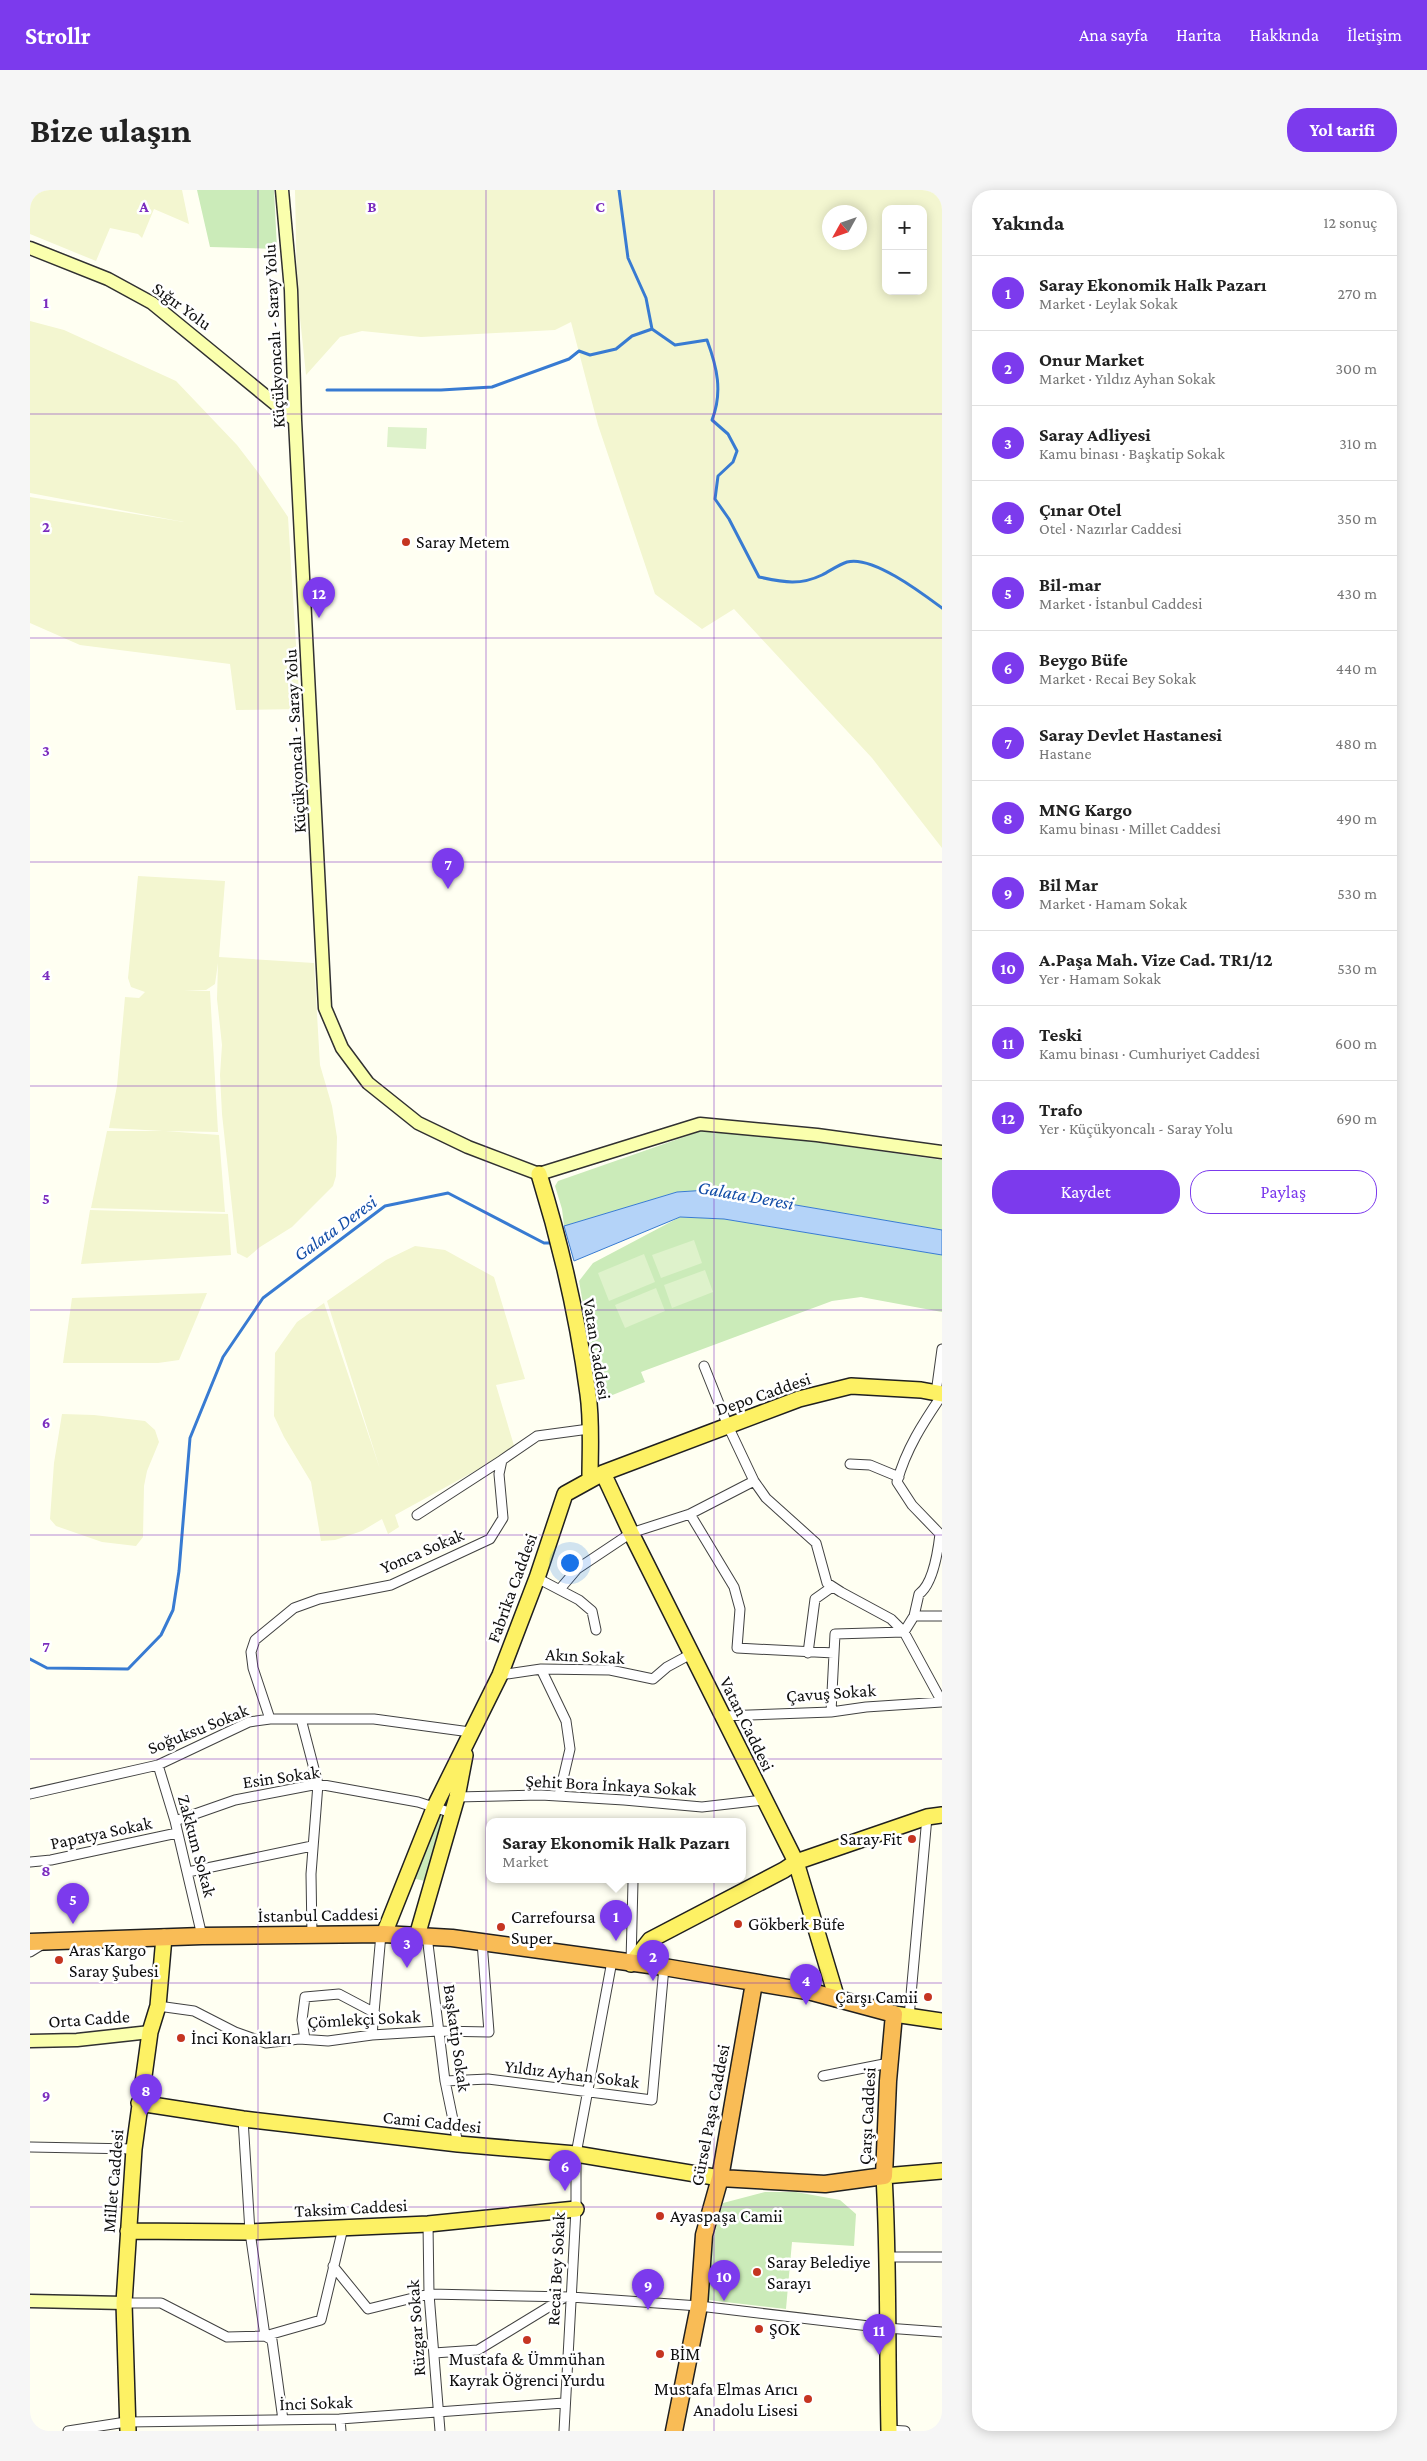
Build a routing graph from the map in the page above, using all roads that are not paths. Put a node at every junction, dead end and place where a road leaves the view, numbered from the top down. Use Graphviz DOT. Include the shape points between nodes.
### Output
graph roads {
  1 [pos="282,190"];
  2 [pos="30,248"];
  3 [pos="295,420"];
  4 [pos="942,1152"];
  5 [pos="539,1174"];
  6 [pos="942,1349"];
  7 [pos="704,1366"];
  8 [pos="940,1394"];
  9 [pos="728,1426"];
  10 [pos="589,1429"];
  11 [pos="502,1460"];
  12 [pos="850,1464"];
  13 [pos="597,1476"];
  14 [pos="899,1476"];
  15 [pos="754,1481"];
  16 [pos="690,1514"];
  17 [pos="417,1515"];
  18 [pos="631,1534"];
  19 [pos="537,1578"];
  20 [pos="832,1586"];
  21 [pos="560,1589"];
  22 [pos="914,1616"];
  23 [pos="942,1616"];
  24 [pos="596,1630"];
  25 [pos="904,1632"];
  26 [pos="808,1653"];
  27 [pos="834,1653"];
  28 [pos="691,1654"];
  29 [pos="541,1669"];
  30 [pos="500,1675"];
  31 [pos="942,1702"];
  32 [pos="831,1712"];
  33 [pos="722,1716"];
  34 [pos="270,1719"];
  35 [pos="301,1719"];
  36 [pos="470,1732"];
  37 [pos="158,1765"];
  38 [pos="318,1784"];
  39 [pos="30,1794"];
  40 [pos="559,1796"];
  41 [pos="457,1797"];
  42 [pos="763,1800"];
  43 [pos="435,1806"];
  44 [pos="452,1813"];
  45 [pos="935,1816"];
  46 [pos="175,1821"];
  47 [pos="177,1833"];
  48 [pos="312,1846"];
  49 [pos="30,1862"];
  50 [pos="796,1862"];
  51 [pos="188,1872"];
  52 [pos="633,1883"];
  53 [pos="382,1934"];
  54 [pos="202,1936"];
  55 [pos="312,1936"];
  56 [pos="422,1936"];
  57 [pos="164,1937"];
  58 [pos="30,1942"];
  59 [pos="47,1942"];
  60 [pos="482,1942"];
  61 [pos="30,1952"];
  62 [pos="612,1961"];
  63 [pos="631,1964"];
  64 [pos="664,1967"];
  65 [pos="754,1983"];
  66 [pos="837,1999"];
  67 [pos="158,2006"];
  68 [pos="375,2013"];
  69 [pos="902,2016"];
  70 [pos="942,2021"];
  71 [pos="438,2031"];
  72 [pos="150,2032"];
  73 [pos="372,2034"];
  74 [pos="305,2039"];
  75 [pos="30,2041"];
  76 [pos="889,2063"];
  77 [pos="823,2076"];
  78 [pos="445,2082"];
  79 [pos="586,2093"];
  80 [pos="139,2103"];
  81 [pos="243,2119"];
  82 [pos="458,2144"];
  83 [pos="30,2147"];
  84 [pos="134,2149"];
  85 [pos="576,2154"];
  86 [pos="942,2171"];
  87 [pos="884,2176"];
  88 [pos="720,2178"];
  89 [pos="576,2209"];
  90 [pos="428,2224"];
  91 [pos="342,2228"];
  92 [pos="128,2231"];
  93 [pos="250,2232"];
  94 [pos="888,2257"];
  95 [pos="942,2257"];
  96 [pos="334,2266"];
  97 [pos="429,2294"];
  98 [pos="568,2297"];
  99 [pos="30,2301"];
  100 [pos="124,2302"];
  101 [pos="699,2306"];
  102 [pos="886,2328"];
  103 [pos="942,2332"];
  104 [pos="265,2336"];
  105 [pos="434,2353"];
  106 [pos="564,2403"];
  107 [pos="438,2412"];
  108 [pos="340,2419"];
  109 [pos="283,2420"];
  110 [pos="127,2427"];
  111 [pos="240,2427"];
  112 [pos="888,2430"];
  113 [pos="68,2431"];
  114 [pos="341,2431"];
  115 [pos="440,2431"];
  116 [pos="564,2431"];
  117 [pos="674,2431"];
  118 [pos="905,2431"];
  1 -- 3 [label="main road, Küçükyoncalı - Saray Yolu" via="291,290"];
  2 -- 3 [label="main road, Sığır Yolu" via="108,279 152,303"];
  3 -- 5 [label="main road, Küçükyoncalı - Saray Yolu" via="325,1008 342,1048 368,1083 418,1123 468,1147"];
  4 -- 5 [label="main road" via="817,1135 700,1124"];
  5 -- 10 [label="main road, Vatan Caddesi" via="562,1256 588,1396"];
  6 -- 8 [label="street"];
  7 -- 9 [label="street"];
  8 -- 9 [label="main road, Depo Caddesi" via="851,1386 799,1399"];
  8 -- 14 [label="street" via="904,1457"];
  9 -- 13 [label="main road, Depo Caddesi"];
  9 -- 15 [label="street"];
  10 -- 11 [label="street" via="537,1436"];
  10 -- 13 [label="main road, Vatan Caddesi"];
  11 -- 17 [label="street"];
  11 -- 34 [label="street, Yonca Sokak" via="498,1474 503,1518 490,1539 391,1585 319,1599 294,1608 255,1640 251,1652 253,1668"];
  12 -- 14 [label="street" via="870,1465"];
  13 -- 18 [label="main road, Vatan Caddesi"];
  13 -- 19 [label="main road, Fabrika Caddesi" via="565,1494"];
  14 -- 22 [label="street" via="897,1482 912,1505 940,1534 938,1553 925,1590 919,1594"];
  15 -- 16 [label="street"];
  15 -- 20 [label="street" via="766,1498 816,1544 827,1583"];
  16 -- 18 [label="street"];
  16 -- 26 [label="street" via="734,1587 740,1609 737,1648"];
  18 -- 21 [label="street" via="577,1569"];
  18 -- 28 [label="main road, Vatan Caddesi"];
  19 -- 21 [label="street"];
  19 -- 30 [label="main road, Fabrika Caddesi"];
  20 -- 25 [label="street" via="891,1619"];
  20 -- 26 [label="street" via="815,1599"];
  21 -- 24 [label="street" via="592,1611"];
  22 -- 23 [label="street"];
  22 -- 25 [label="street"];
  25 -- 27 [label="street" via="836,1634"];
  25 -- 31 [label="street"];
  26 -- 27 [label="street"];
  27 -- 32 [label="street"];
  28 -- 29 [label="street, Akın Sokak" via="653,1679 610,1670"];
  28 -- 33 [label="main road, Vatan Caddesi"];
  29 -- 30 [label="street, Akın Sokak"];
  29 -- 40 [label="street" via="568,1730 570,1749"];
  30 -- 36 [label="main road, Fabrika Caddesi"];
  31 -- 32 [label="street, Çavuş Sokak"];
  32 -- 33 [label="street, Çavuş Sokak"];
  33 -- 42 [label="main road, Vatan Caddesi"];
  34 -- 35 [label="street, Soğuksu Sokak"];
  34 -- 37 [label="street, Soğuksu Sokak" via="249,1722"];
  35 -- 36 [label="street, Soğuksu Sokak" via="374,1719"];
  35 -- 38 [label="street"];
  36 -- 41 [label="main road, Fabrika Caddesi"];
  36 -- 43 [label="main road, Fabrika Caddesi"];
  37 -- 39 [label="street, Soğuksu Sokak"];
  37 -- 46 [label="street, Zakkum Sokak"];
  38 -- 43 [label="street, Esin Sokak"];
  38 -- 46 [label="street, Esin Sokak" via="234,1800"];
  38 -- 48 [label="street"];
  40 -- 41 [label="street, Şehit Bora İnkaya Sokak"];
  40 -- 42 [label="street, Şehit Bora İnkaya Sokak" via="702,1808"];
  41 -- 44 [label="main road, Fabrika Caddesi"];
  42 -- 50 [label="main road, Vatan Caddesi"];
  43 -- 44 [label="street, Esin Sokak"];
  43 -- 53 [label="main road, Fabrika Caddesi"];
  44 -- 56 [label="main road, Fabrika Caddesi"];
  45 -- 50 [label="main road"];
  45 -- 69 [label="street"];
  46 -- 47 [label="street, Zakkum Sokak"];
  47 -- 49 [label="street, Papatya Sokak"];
  47 -- 51 [label="street, Zakkum Sokak"];
  48 -- 51 [label="street"];
  48 -- 55 [label="street"];
  50 -- 63 [label="main road" via="650,1940"];
  50 -- 66 [label="main road, Vatan Caddesi"];
  51 -- 54 [label="street, Zakkum Sokak"];
  52 -- 63 [label="street"];
  53 -- 55 [label="highway, İstanbul Caddesi"];
  53 -- 56 [label="highway, İstanbul Caddesi"];
  53 -- 68 [label="street"];
  54 -- 55 [label="highway, İstanbul Caddesi"];
  54 -- 57 [label="highway, İstanbul Caddesi"];
  56 -- 60 [label="highway, İstanbul Caddesi"];
  56 -- 71 [label="street, Başkatip Sokak"];
  57 -- 59 [label="highway, İstanbul Caddesi"];
  57 -- 67 [label="main road, Millet Caddesi"];
  58 -- 59 [label="highway, İstanbul Caddesi"];
  59 -- 61 [label="street"];
  60 -- 62 [label="highway, İstanbul Caddesi"];
  60 -- 71 [label="street, Çömlekçi Sokak" via="489,2032"];
  62 -- 63 [label="highway, İstanbul Caddesi"];
  62 -- 79 [label="street, Recai Bey Sokak"];
  63 -- 64 [label="highway, İstanbul Caddesi"];
  64 -- 65 [label="highway, İstanbul Caddesi"];
  64 -- 79 [label="street, Yıldız Ayhan Sokak" via="652,2100"];
  65 -- 66 [label="highway, İstanbul Caddesi"];
  65 -- 88 [label="highway, Gürsel Paşa Caddesi"];
  66 -- 69 [label="highway, İstanbul Caddesi"];
  67 -- 72 [label="main road, Millet Caddesi"];
  67 -- 74 [label="street, Çömlekçi Sokak" via="194,2011 235,2032 266,2043"];
  68 -- 73 [label="street"];
  68 -- 74 [label="street" via="339,1994 305,1997 302,2020"];
  69 -- 70 [label="main road"];
  69 -- 76 [label="highway, Çarşı Caddesi"];
  71 -- 73 [label="street, Çömlekçi Sokak"];
  71 -- 78 [label="street, Başkatip Sokak"];
  72 -- 75 [label="main road, Orta Cadde" via="77,2040"];
  72 -- 80 [label="main road, Millet Caddesi"];
  73 -- 74 [label="street, Çömlekçi Sokak" via="328,2041"];
  76 -- 77 [label="street"];
  76 -- 87 [label="highway, Çarşı Caddesi"];
  78 -- 79 [label="street, Yıldız Ayhan Sokak" via="488,2079"];
  78 -- 82 [label="street, Başkatip Sokak"];
  79 -- 85 [label="street, Recai Bey Sokak"];
  80 -- 81 [label="main road, Cami Caddesi"];
  80 -- 84 [label="main road, Millet Caddesi"];
  81 -- 82 [label="main road, Cami Caddesi"];
  81 -- 93 [label="street"];
  82 -- 85 [label="main road, Cami Caddesi"];
  83 -- 84 [label="street"];
  84 -- 92 [label="main road, Millet Caddesi"];
  85 -- 88 [label="main road, Cami Caddesi"];
  85 -- 89 [label="street, Recai Bey Sokak"];
  86 -- 87 [label="main road"];
  87 -- 88 [label="highway, Çarşı Caddesi" via="825,2184"];
  87 -- 94 [label="main road"];
  88 -- 101 [label="highway, Gürsel Paşa Caddesi" via="704,2235"];
  89 -- 90 [label="main road, Taksim Caddesi"];
  89 -- 98 [label="street, Recai Bey Sokak"];
  90 -- 91 [label="main road, Taksim Caddesi"];
  90 -- 97 [label="street, Rüzgar Sokak"];
  91 -- 93 [label="main road, Taksim Caddesi"];
  91 -- 96 [label="street"];
  92 -- 93 [label="main road, Taksim Caddesi"];
  92 -- 100 [label="main road, Millet Caddesi"];
  93 -- 104 [label="street"];
  94 -- 95 [label="street"];
  94 -- 102 [label="main road"];
  96 -- 97 [label="street" via="368,2309"];
  96 -- 104 [label="street" via="321,2320"];
  97 -- 98 [label="street"];
  97 -- 105 [label="street, Rüzgar Sokak"];
  98 -- 101 [label="street"];
  98 -- 105 [label="street" via="478,2350"];
  98 -- 106 [label="street, Recai Bey Sokak"];
  99 -- 100 [label="main road"];
  100 -- 104 [label="street" via="161,2304 226,2336"];
  100 -- 110 [label="main road, Millet Caddesi"];
  101 -- 102 [label="street"];
  101 -- 117 [label="highway, Gürsel Paşa Caddesi"];
  102 -- 103 [label="street"];
  102 -- 112 [label="main road"];
  104 -- 109 [label="street" via="272,2340"];
  105 -- 107 [label="street, Rüzgar Sokak"];
  106 -- 107 [label="street, İnci Sokak"];
  106 -- 116 [label="street, Recai Bey Sokak"];
  107 -- 108 [label="street, İnci Sokak"];
  107 -- 115 [label="street, Rüzgar Sokak"];
  108 -- 109 [label="street, İnci Sokak"];
  108 -- 114 [label="street"];
  109 -- 111 [label="street, İnci Sokak"];
  110 -- 111 [label="street, İnci Sokak"];
  110 -- 113 [label="street, İnci Sokak"];
  112 -- 118 [label="street"];
}
